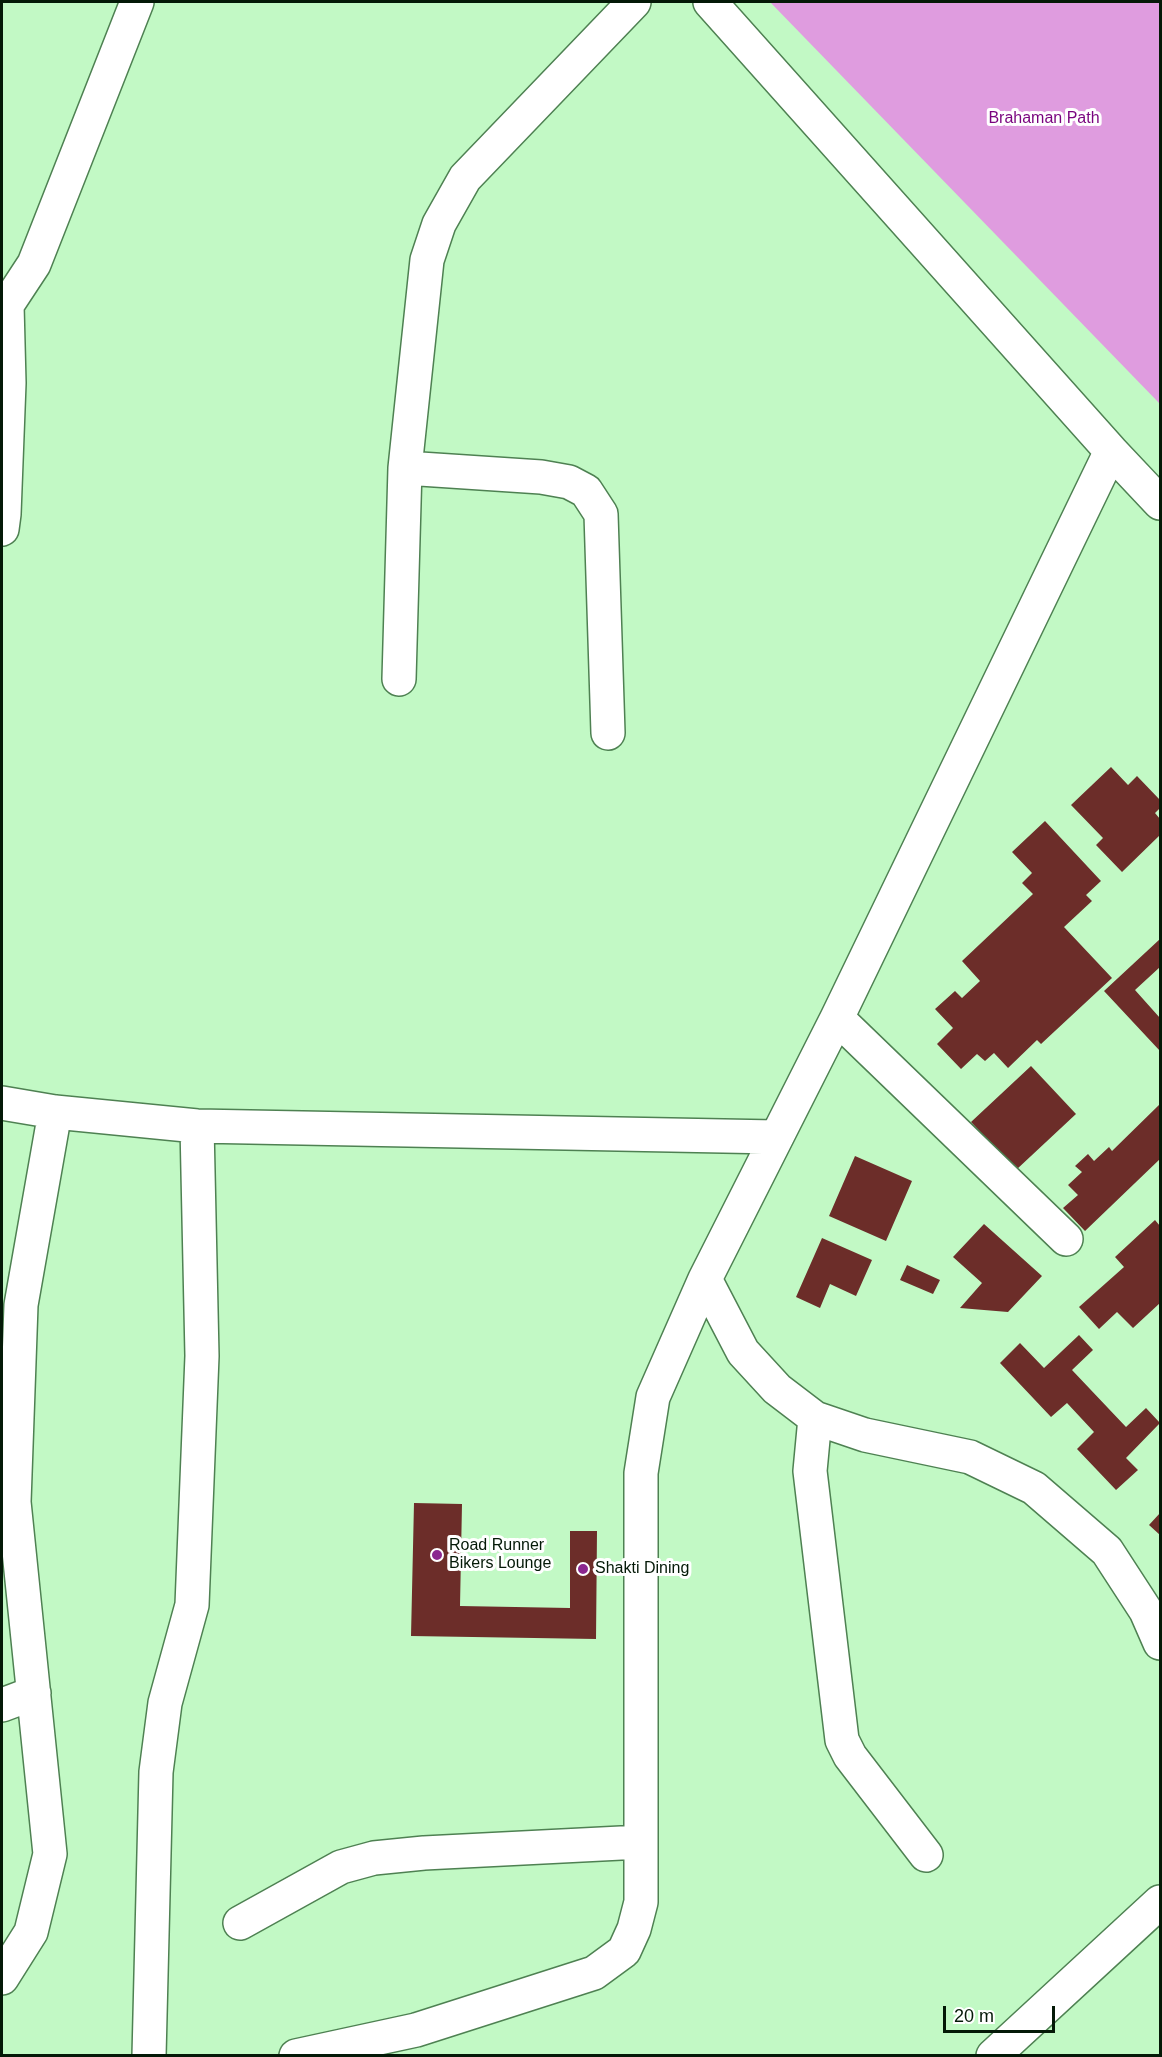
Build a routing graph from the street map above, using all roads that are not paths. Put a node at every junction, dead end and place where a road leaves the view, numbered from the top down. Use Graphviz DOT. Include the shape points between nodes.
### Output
graph roads {
  1 [pos="137,2"];
  2 [pos="634,2"];
  3 [pos="710,2"];
  4 [pos="4,308"];
  5 [pos="1111,451"];
  6 [pos="405,468"];
  7 [pos="1161,502"];
  8 [pos="2,519"];
  9 [pos="399,679"];
  10 [pos="608,733"];
  11 [pos="837,1018"];
  12 [pos="3,1097"];
  13 [pos="55,1112"];
  14 [pos="197,1126"];
  15 [pos="776,1137"];
  16 [pos="1066,1239"];
  17 [pos="705,1279"];
  18 [pos="815,1418"];
  19 [pos="1161,1643"];
  20 [pos="34,1693"];
  21 [pos="2,1705"];
  22 [pos="641,1842"];
  23 [pos="926,1855"];
  24 [pos="1161,1902"];
  25 [pos="240,1923"];
  26 [pos="2,1978"];
  27 [pos="149,2055"];
  28 [pos="296,2055"];
  29 [pos="993,2055"];
  1 -- 4 [label="street" via="34,264"];
  2 -- 6 [label="street" via="465,178 439,224 427,260"];
  3 -- 5 [label="street"];
  4 -- 8 [label="street" via="9,383"];
  5 -- 7 [label="street"];
  5 -- 11 [label="street"];
  6 -- 9 [label="street"];
  6 -- 10 [label="street" via="541,477 569,482 586,492 601,514"];
  11 -- 15 [label="street"];
  11 -- 16 [label="street"];
  12 -- 13 [label="street"];
  13 -- 14 [label="street"];
  13 -- 20 [label="street" via="20,1317 14,1502"];
  14 -- 15 [label="street"];
  14 -- 27 [label="street" via="202,1356 192,1605 165,1703 156,1772"];
  15 -- 17 [label="street"];
  17 -- 18 [label="street" via="743,1352 777,1389"];
  17 -- 22 [label="street" via="653,1397 641,1473"];
  18 -- 19 [label="street" via="865,1435 970,1457 1034,1488 1107,1551 1146,1611"];
  18 -- 23 [label="street" via="810,1471 842,1740"];
  20 -- 21 [label="street"];
  20 -- 26 [label="street" via="50,1854 31,1932"];
  22 -- 25 [label="street" via="374,1858 341,1867"];
  22 -- 28 [label="street" via="641,1902 634,1929 624,1951 594,1974 416,2030"];
  24 -- 29 [label="street"];
}
